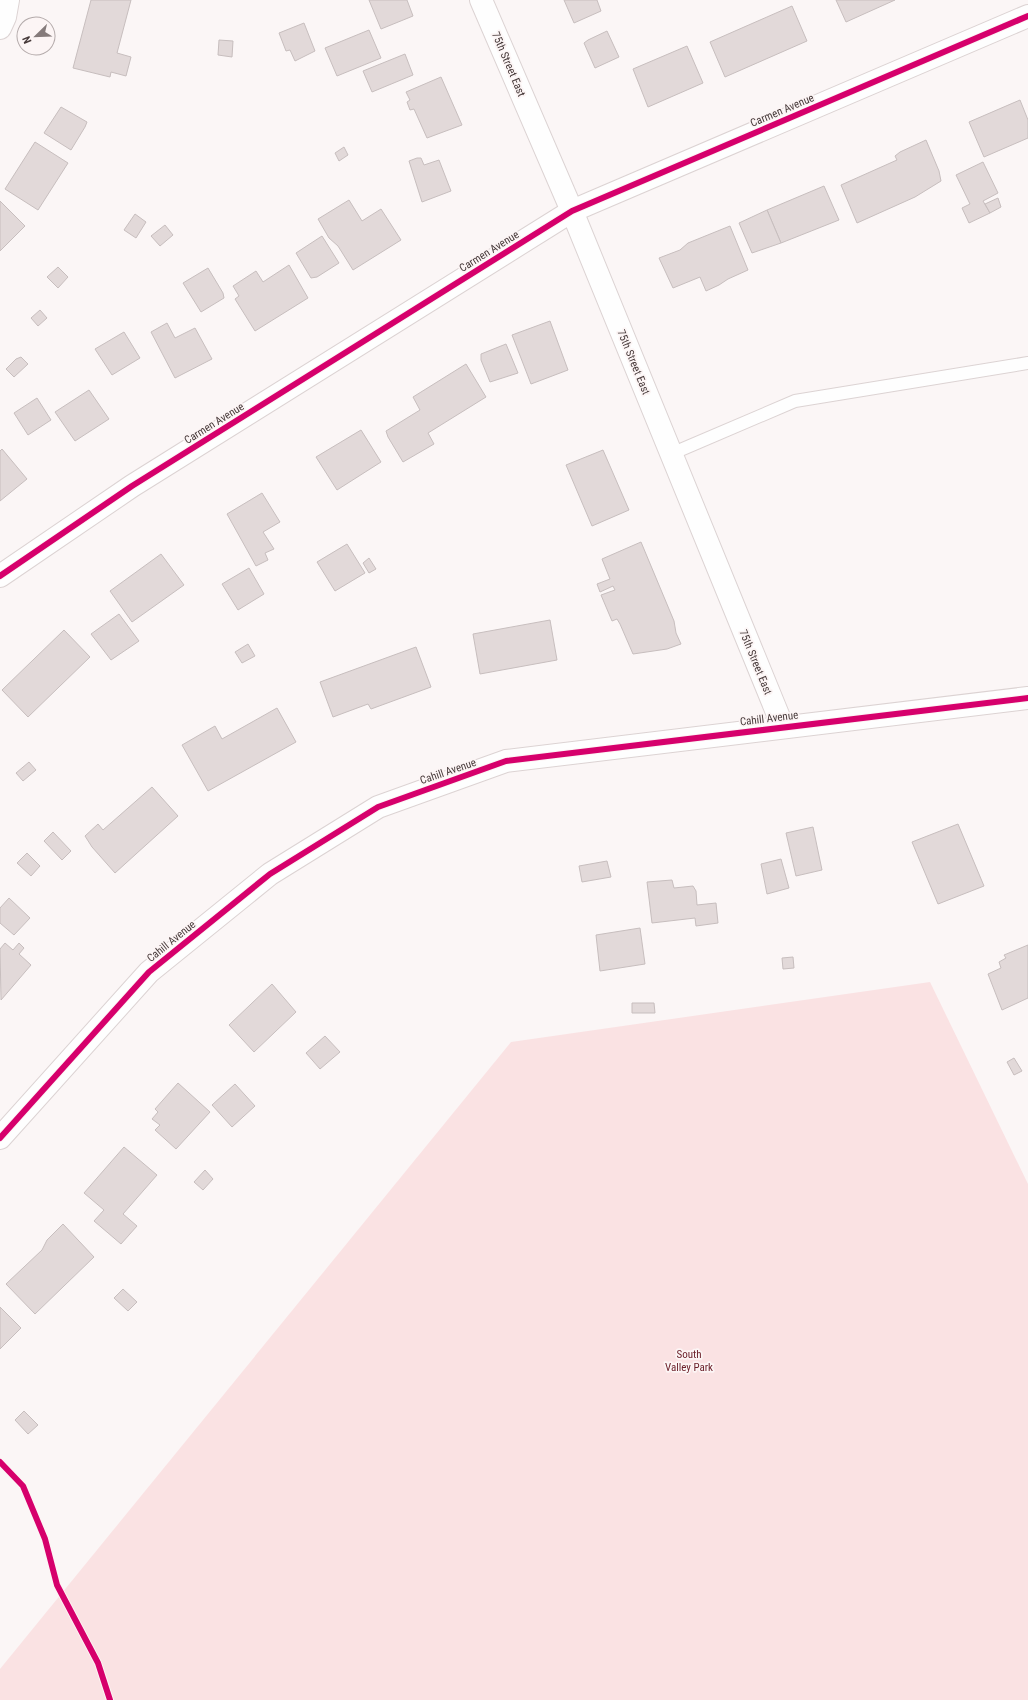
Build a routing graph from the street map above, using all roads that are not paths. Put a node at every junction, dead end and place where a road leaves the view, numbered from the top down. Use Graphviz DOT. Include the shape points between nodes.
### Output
graph roads {
  1 [pos="8,0"];
  2 [pos="481,0"];
  3 [pos="1028,16"];
  4 [pos="0,28"];
  5 [pos="572,211"];
  6 [pos="1028,364"];
  7 [pos="672,454"];
  8 [pos="0,576"];
  9 [pos="1028,698"];
  10 [pos="783,727"];
  11 [pos="0,1138"];
  1 -- 4 [label="street"];
  2 -- 5 [label="street, 75th Street East"];
  3 -- 5 [label="street, Carmen Avenue"];
  5 -- 7 [label="street, 75th Street East"];
  5 -- 8 [label="street, Carmen Avenue" via="132,486"];
  6 -- 7 [label="lane" via="795,401"];
  7 -- 10 [label="street, 75th Street East"];
  9 -- 10 [label="street, Cahill Avenue"];
  10 -- 11 [label="street, Cahill Avenue" via="506,761 378,807 270,874 149,972"];
}
